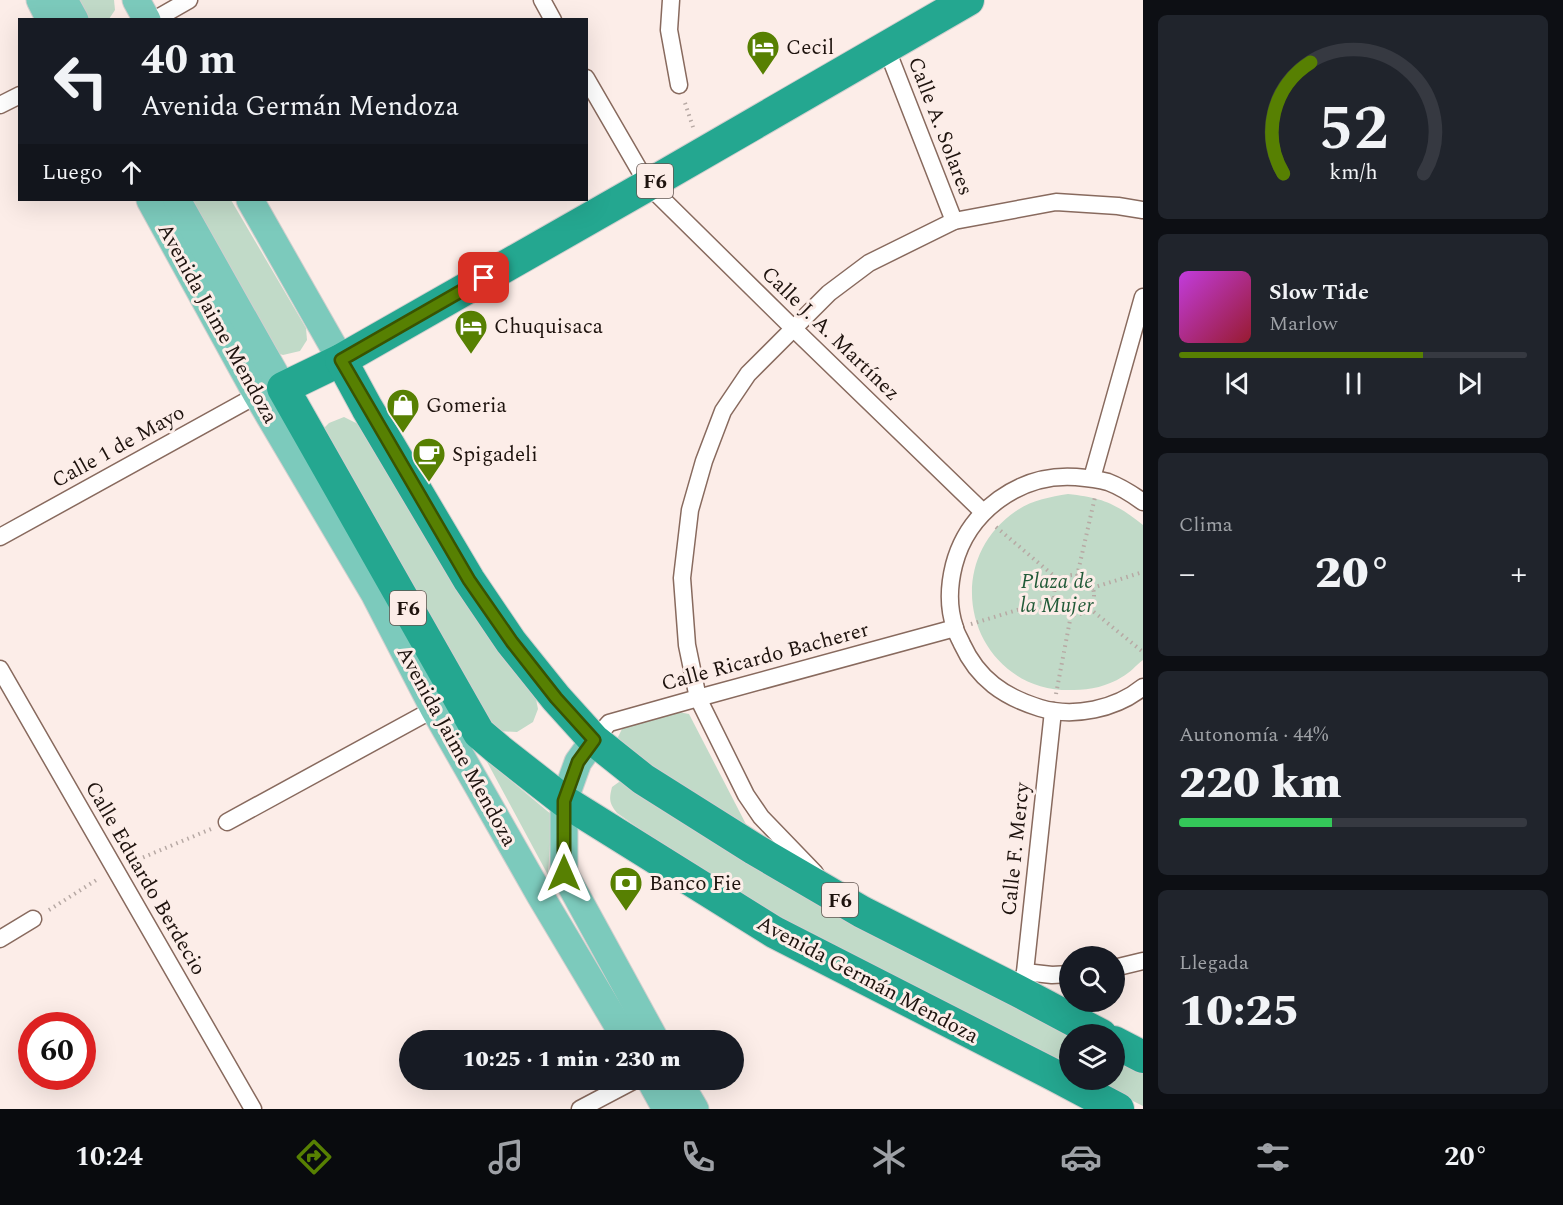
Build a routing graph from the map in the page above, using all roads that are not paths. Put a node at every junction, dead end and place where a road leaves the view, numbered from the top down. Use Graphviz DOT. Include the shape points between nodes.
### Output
graph roads {
  1 [pos="40,0"];
  2 [pos="64,0"];
  3 [pos="136,0"];
  4 [pos="189,0"];
  5 [pos="542,0"];
  6 [pos="670,0"];
  7 [pos="969,0"];
  8 [pos="49,18"];
  9 [pos="74,18"];
  10 [pos="146,18"];
  11 [pos="158,18"];
  12 [pos="552,18"];
  13 [pos="886,47"];
  14 [pos="588,81"];
  15 [pos="679,85"];
  16 [pos="18,96"];
  17 [pos="0,105"];
  18 [pos="648,185"];
  19 [pos="151,201"];
  20 [pos="177,201"];
  21 [pos="251,201"];
  22 [pos="1143,210"];
  23 [pos="954,221"];
  24 [pos="1143,297"];
  25 [pos="793,328"];
  26 [pos="341,360"];
  27 [pos="270,392"];
  28 [pos="1100,480"];
  29 [pos="1143,502"];
  30 [pos="984,512"];
  31 [pos="0,537"];
  32 [pos="955,628"];
  33 [pos="0,669"];
  34 [pos="1143,687"];
  35 [pos="698,698"];
  36 [pos="434,709"];
  37 [pos="1053,711"];
  38 [pos="594,740"];
  39 [pos="564,801"];
  40 [pos="227,822"];
  41 [pos="862,912"];
  42 [pos="33,920"];
  43 [pos="0,939"];
  44 [pos="1143,961"];
  45 [pos="1125,965"];
  46 [pos="1059,975"];
  47 [pos="1021,982"];
  48 [pos="1084,1024"];
  49 [pos="620,1030"];
  50 [pos="650,1030"];
  51 [pos="978,1036"];
  52 [pos="1125,1048"];
  53 [pos="1143,1058"];
  54 [pos="616,1090"];
  55 [pos="656,1090"];
  56 [pos="684,1090"];
  57 [pos="253,1109"];
  58 [pos="580,1109"];
  59 [pos="666,1109"];
  60 [pos="695,1109"];
  61 [pos="1082,1109"];
  62 [pos="1118,1109"];
  1 -- 8 [label="main road"];
  2 -- 9 [label="main road"];
  3 -- 10 [label="main road"];
  4 -- 11 [label="street"];
  5 -- 12 [label="street"];
  6 -- 15 [label="street" via="669,30"];
  7 -- 13 [label="highway, F6"];
  13 -- 18 [label="highway, F6"];
  13 -- 23 [label="street, Calle A. Solares"];
  14 -- 18 [label="street, Calle J. A. Martínez"];
  16 -- 17 [label="street"];
  18 -- 25 [label="street, Calle J. A. Martínez"];
  18 -- 26 [label="highway, F6"];
  19 -- 27 [label="main road, Avenida Jaime Mendoza"];
  20 -- 27 [label="main road, Avenida Jaime Mendoza"];
  21 -- 26 [label="main road"];
  22 -- 23 [label="street" via="1056,202"];
  23 -- 25 [label="street" via="869,262"];
  24 -- 28 [label="street"];
  25 -- 30 [label="street, Calle J. A. Martínez"];
  25 -- 35 [label="street" via="748,374 723,411 690,510 682,578 687,645"];
  26 -- 27 [label="highway, F6"];
  26 -- 38 [label="highway, F6" via="469,580 512,642"];
  27 -- 31 [label="street, Calle 1 de Mayo"];
  27 -- 36 [label="main road, Avenida Jaime Mendoza"];
  27 -- 39 [label="highway, Avenida Jaime Mendoza / F6" via="478,733"];
  28 -- 29 [label="street"];
  28 -- 30 [label="street" via="1063,476 1034,481 1006,494"];
  30 -- 32 [label="street" via="968,531 957,554 950,603"];
  32 -- 35 [label="street, Calle Ricardo Bacherer"];
  32 -- 37 [label="street" via="969,658 991,684 1020,702"];
  33 -- 57 [label="street, Calle Eduardo Berdecio"];
  34 -- 37 [label="street" via="1114,704 1083,712"];
  35 -- 38 [label="street, Calle Ricardo Bacherer" via="609,723"];
  35 -- 41 [label="street" via="761,817 818,876"];
  36 -- 40 [label="street"];
  36 -- 49 [label="main road, Avenida Jaime Mendoza"];
  37 -- 47 [label="street, Calle F. Mercy"];
  38 -- 39 [label="main road" via="578,762"];
  38 -- 41 [label="highway, F6" via="643,778"];
  39 -- 50 [label="main road" via="564,873"];
  39 -- 51 [label="highway, Avenida Germán Mendoza / F6" via="774,932"];
  41 -- 47 [label="highway, F6"];
  42 -- 43 [label="street"];
  44 -- 45 [label="street"];
  46 -- 47 [label="street"];
  47 -- 48 [label="highway, F6"];
  51 -- 61 [label="highway" via="1012,1072"];
  51 -- 62 [label="highway, Avenida Germán Mendoza / F6"];
  52 -- 53 [label="highway"];
  54 -- 58 [label="street"];
  55 -- 59 [label="main road"];
  56 -- 60 [label="main road"];
}
